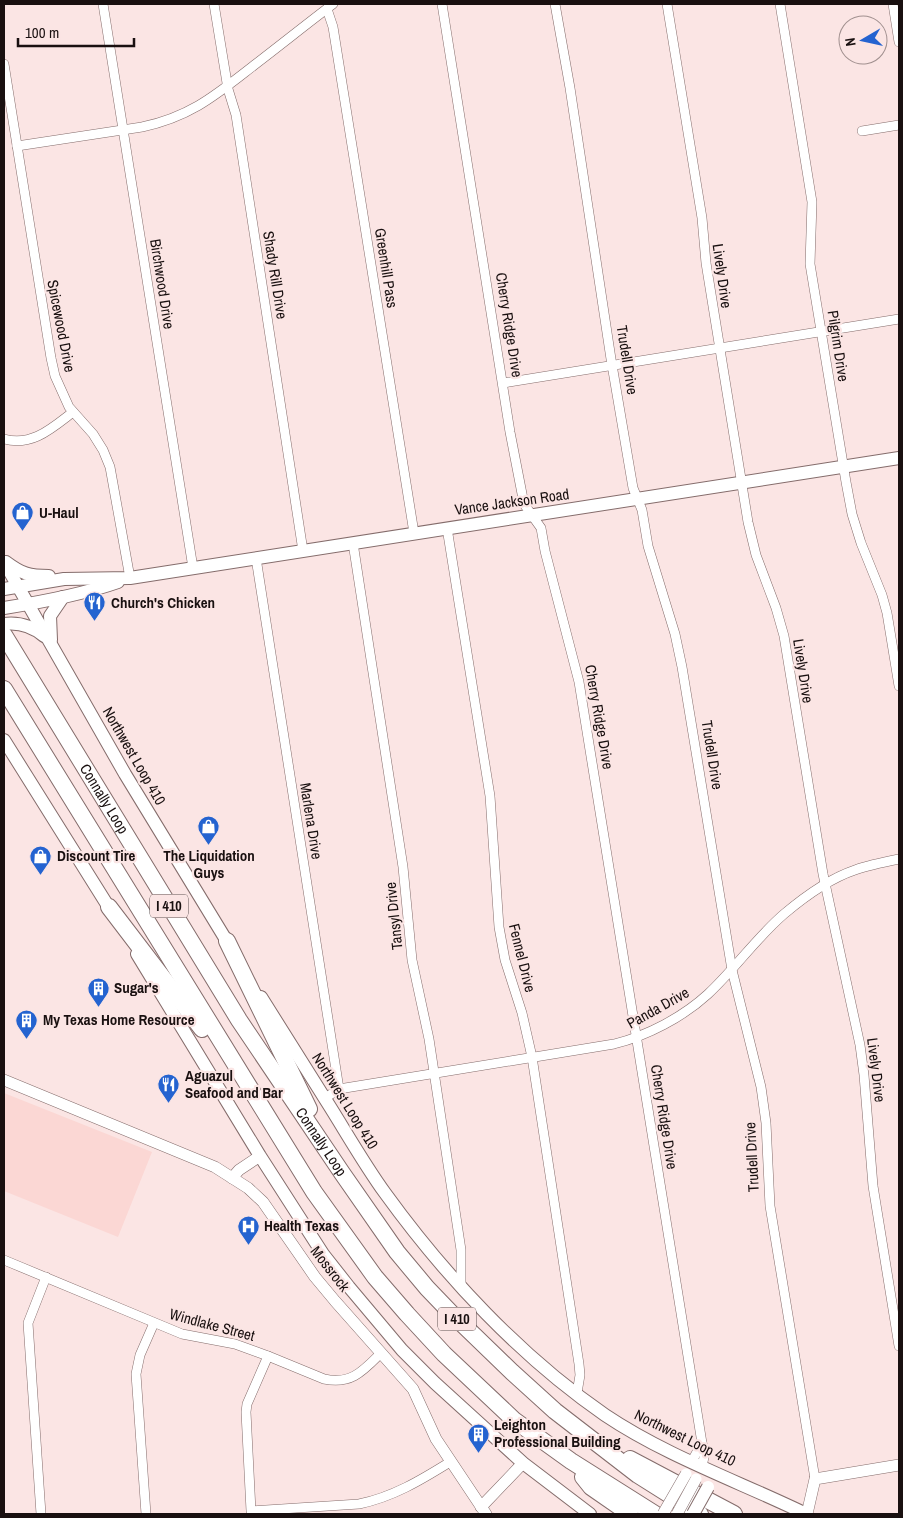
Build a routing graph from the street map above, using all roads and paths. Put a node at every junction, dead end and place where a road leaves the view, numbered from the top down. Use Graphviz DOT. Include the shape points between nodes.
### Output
graph roads {
  1 [pos="103,4"];
  2 [pos="214,4"];
  3 [pos="442,4"];
  4 [pos="555,4"];
  5 [pos="667,4"];
  6 [pos="780,4"];
  7 [pos="893,4"];
  8 [pos="329,6"];
  9 [pos="899,42"];
  10 [pos="4,64"];
  11 [pos="228,85"];
  12 [pos="899,125"];
  13 [pos="124,130"];
  14 [pos="862,131"];
  15 [pos="17,146"];
  16 [pos="899,319"];
  17 [pos="821,332"];
  18 [pos="719,349"];
  19 [pos="612,366"];
  20 [pos="502,383"];
  21 [pos="73,412"];
  22 [pos="4,439"];
  23 [pos="899,458"];
  24 [pos="844,467"];
  25 [pos="741,483"];
  26 [pos="638,499"];
  27 [pos="532,515"];
  28 [pos="447,528"];
  29 [pos="414,533"];
  30 [pos="352,543"];
  31 [pos="304,551"];
  32 [pos="256,558"];
  33 [pos="4,561"];
  34 [pos="193,568"];
  35 [pos="130,578"];
  36 [pos="64,579"];
  37 [pos="18,587"];
  38 [pos="4,589"];
  39 [pos="63,597"];
  40 [pos="28,604"];
  41 [pos="4,608"];
  42 [pos="4,624"];
  43 [pos="4,635"];
  44 [pos="50,642"];
  45 [pos="899,686"];
  46 [pos="4,689"];
  47 [pos="4,740"];
  48 [pos="899,859"];
  49 [pos="825,886"];
  50 [pos="109,907"];
  51 [pos="227,940"];
  52 [pos="732,970"];
  53 [pos="636,1037"];
  54 [pos="532,1057"];
  55 [pos="434,1073"];
  56 [pos="4,1080"];
  57 [pos="247,1085"];
  58 [pos="339,1089"];
  59 [pos="325,1098"];
  60 [pos="260,1156"];
  61 [pos="342,1173"];
  62 [pos="232,1178"];
  63 [pos="4,1260"];
  64 [pos="46,1277"];
  65 [pos="461,1287"];
  66 [pos="154,1323"];
  67 [pos="899,1346"];
  68 [pos="381,1353"];
  69 [pos="268,1356"];
  70 [pos="577,1393"];
  71 [pos="596,1443"];
  72 [pos="570,1461"];
  73 [pos="450,1462"];
  74 [pos="522,1463"];
  75 [pos="697,1464"];
  76 [pos="899,1465"];
  77 [pos="691,1476"];
  78 [pos="815,1479"];
  79 [pos="736,1481"];
  80 [pos="483,1511"];
  81 [pos="41,1514"];
  82 [pos="146,1514"];
  83 [pos="590,1514"];
  84 [pos="630,1514"];
  85 [pos="655,1514"];
  86 [pos="663,1514"];
  87 [pos="677,1514"];
  88 [pos="693,1514"];
  89 [pos="700,1514"];
  90 [pos="734,1514"];
  91 [pos="807,1514"];
  1 -- 13 [label="street, Birchwood Drive"];
  2 -- 11 [label="street, Shady Rill Drive"];
  3 -- 20 [label="street, Cherry Ridge Drive"];
  4 -- 19 [label="street, Trudell Drive"];
  5 -- 18 [label="street, Lively Drive" via="702,218"];
  6 -- 17 [label="street, Pilgrim Drive" via="812,202 810,256"];
  7 -- 9 [label="street"];
  8 -- 11 [label="street"];
  8 -- 29 [label="street, Greenhill Pass"];
  10 -- 15 [label="street, Spicewood Drive"];
  11 -- 13 [label="street" via="189,112 159,124"];
  11 -- 31 [label="street, Shady Rill Drive" via="236,114"];
  12 -- 14 [label="street"];
  13 -- 15 [label="street"];
  13 -- 34 [label="street, Birchwood Drive"];
  15 -- 21 [label="street, Spicewood Drive" via="51,358 62,393"];
  16 -- 17 [label="street"];
  17 -- 18 [label="street"];
  17 -- 24 [label="street, Pilgrim Drive"];
  18 -- 19 [label="street"];
  18 -- 25 [label="street, Lively Drive"];
  19 -- 20 [label="street"];
  19 -- 26 [label="street, Trudell Drive"];
  20 -- 27 [label="street, Cherry Ridge Drive" via="524,504"];
  21 -- 22 [label="street" via="33,439"];
  21 -- 35 [label="street, Spicewood Drive" via="93,434 110,467"];
  23 -- 24 [label="main road, Vance Jackson Road"];
  24 -- 25 [label="main road, Vance Jackson Road"];
  24 -- 45 [label="street, Pilgrim Drive" via="852,514 887,613"];
  25 -- 26 [label="main road, Vance Jackson Road"];
  25 -- 49 [label="street, Lively Drive" via="756,555 784,636"];
  26 -- 27 [label="main road, Vance Jackson Road"];
  26 -- 52 [label="street, Trudell Drive" via="682,667"];
  27 -- 28 [label="main road, Vance Jackson Road"];
  27 -- 53 [label="street, Cherry Ridge Drive" via="541,528 579,682"];
  28 -- 29 [label="main road, Vance Jackson Road"];
  28 -- 54 [label="street, Fennel Drive" via="490,796 498,927"];
  29 -- 30 [label="main road, Vance Jackson Road"];
  30 -- 31 [label="main road, Vance Jackson Road"];
  30 -- 55 [label="street, Tansyl Drive" via="403,867 412,960"];
  31 -- 32 [label="main road, Vance Jackson Road"];
  32 -- 34 [label="main road, Vance Jackson Road"];
  32 -- 58 [label="street, Marlena Drive"];
  33 -- 36 [label="main road" via="24,574"];
  33 -- 37 [label="main road, Northwest Loop 410"];
  34 -- 35 [label="main road, Vance Jackson Road"];
  35 -- 36 [label="main road, Vance Jackson Road"];
  35 -- 39 [label="main road, Vance Jackson Road"];
  36 -- 37 [label="main road, Vance Jackson Road"];
  37 -- 38 [label="main road, Vance Jackson Road"];
  37 -- 40 [label="main road, Northwest Loop 410"];
  39 -- 40 [label="main road, Vance Jackson Road"];
  39 -- 44 [label="main road" via="50,616"];
  40 -- 41 [label="main road, Vance Jackson Road"];
  40 -- 44 [label="main road, Northwest Loop 410"];
  42 -- 44 [label="main road" via="26,625"];
  43 -- 61 [label="highway, Connally Loop / I 410" via="239,1020"];
  44 -- 51 [label="main road, Northwest Loop 410" via="125,774"];
  46 -- 57 [label="highway, Connally Loop / I 410"];
  47 -- 50 [label="main road"];
  48 -- 49 [label="street, Panda Drive" via="854,870"];
  49 -- 52 [label="street, Panda Drive" via="784,914"];
  49 -- 67 [label="street, Lively Drive" via="860,1045 873,1186"];
  50 -- 57 [label="highway"];
  50 -- 60 [label="main road"];
  51 -- 59 [label="main road, Northwest Loop 410"];
  51 -- 61 [label="highway"];
  52 -- 53 [label="street, Panda Drive" via="708,995 684,1012"];
  52 -- 78 [label="street, Trudell Drive" via="761,1087 770,1206"];
  53 -- 54 [label="street, Panda Drive" via="614,1044"];
  53 -- 75 [label="street, Cherry Ridge Drive" via="702,1443"];
  54 -- 55 [label="street, Panda Drive"];
  54 -- 70 [label="street, Fennel Drive" via="579,1364"];
  55 -- 58 [label="street, Panda Drive"];
  55 -- 65 [label="street, Tansyl Drive" via="461,1250"];
  56 -- 62 [label="street, Mossrock" via="214,1167"];
  57 -- 72 [label="highway, Connally Loop / I 410" via="333,1221 375,1277 444,1354 508,1414"];
  58 -- 59 [label="street, Panda Drive"];
  59 -- 65 [label="main road, Northwest Loop 410" via="385,1192"];
  60 -- 62 [label="street"];
  60 -- 74 [label="main road" via="323,1254 375,1319 435,1383"];
  61 -- 71 [label="highway, Connally Loop / I 410" via="397,1252 427,1288 512,1372"];
  62 -- 68 [label="street, Mossrock" via="263,1202 315,1277"];
  63 -- 64 [label="street, Windlake Street"];
  64 -- 66 [label="street, Windlake Street"];
  64 -- 81 [label="street" via="28,1324"];
  65 -- 70 [label="main road, Northwest Loop 410" via="516,1341"];
  66 -- 69 [label="street, Windlake Street" via="182,1334 235,1344"];
  66 -- 82 [label="street" via="136,1374"];
  68 -- 69 [label="street, Windlake Street" via="356,1376 333,1381"];
  68 -- 73 [label="street, Mossrock" via="413,1389"];
  69 -- 73 [label="street" via="246,1412 251,1511 373,1501 413,1485"];
  70 -- 75 [label="main road, Northwest Loop 410" via="633,1432"];
  71 -- 89 [label="highway, Connally Loop / I 410" via="638,1475"];
  71 -- 90 [label="highway"];
  72 -- 84 [label="highway" via="591,1487"];
  72 -- 85 [label="highway, Connally Loop / I 410"];
  73 -- 80 [label="street, Mossrock"];
  74 -- 80 [label="street"];
  74 -- 83 [label="main road"];
  75 -- 77 [label="street, Cherry Ridge Drive"];
  75 -- 79 [label="main road, Northwest Loop 410"];
  76 -- 78 [label="street"];
  77 -- 86 [label="street, Cherry Ridge Drive, bridge"];
  77 -- 87 [label="street, Cherry Ridge Drive, bridge"];
  78 -- 91 [label="street, Trudell Drive"];
  79 -- 88 [label="main road, bridge" via="720,1481 708,1487"];
  79 -- 91 [label="main road, Northwest Loop 410"];
}
